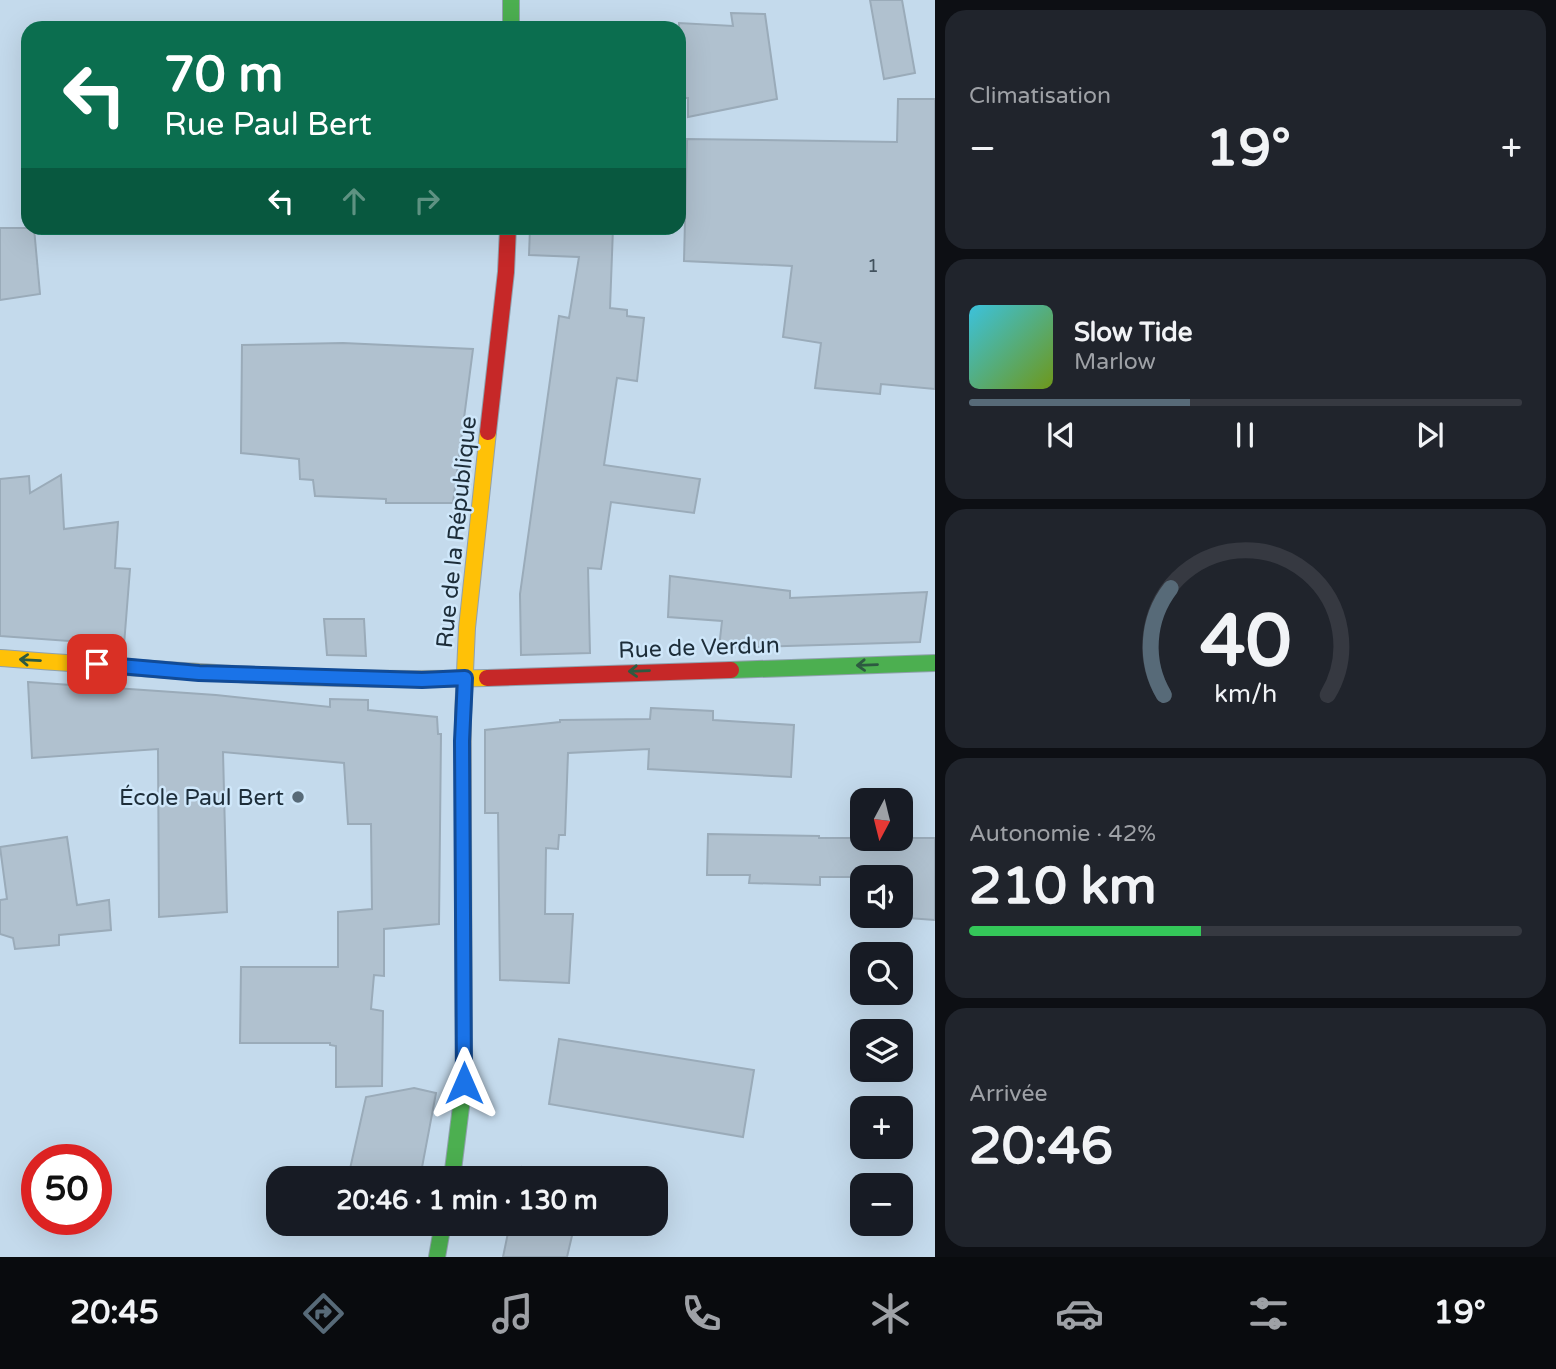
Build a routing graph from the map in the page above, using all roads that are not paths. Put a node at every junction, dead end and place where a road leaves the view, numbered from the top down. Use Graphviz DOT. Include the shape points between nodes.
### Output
graph roads {
  1 [pos="511,0"];
  2 [pos="511,21"];
  3 [pos="508,235"];
  4 [pos="0,658"];
  5 [pos="935,663"];
  6 [pos="465,678"];
  7 [pos="454,1166"];
  8 [pos="440,1236"];
  9 [pos="436,1257"];
  1 -- 2 [label="main road"];
  3 -- 6 [label="main road, Rue de la République"];
  6 -- 4 [label="main road, Rue de Verdun, one-way" via="199,673"];
  5 -- 6 [label="main road, Rue de Verdun, one-way"];
  6 -- 7 [label="main road, Rue de la République" via="464,1083"];
  8 -- 9 [label="main road"];
}
